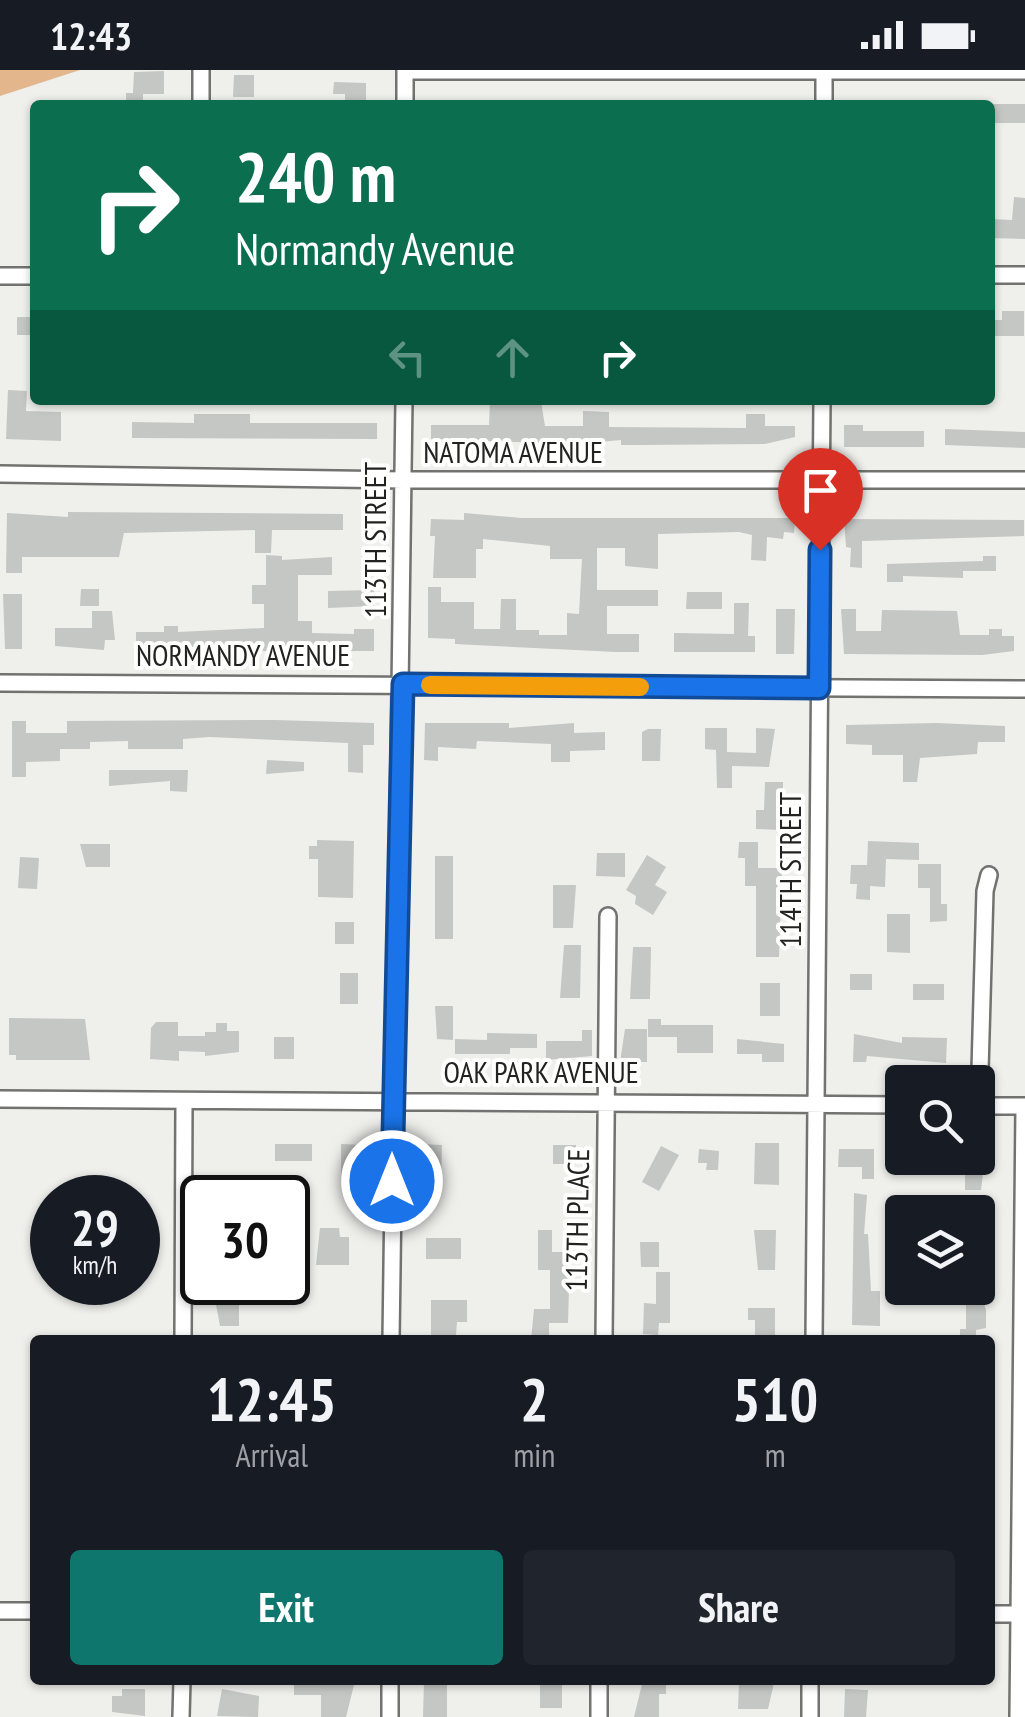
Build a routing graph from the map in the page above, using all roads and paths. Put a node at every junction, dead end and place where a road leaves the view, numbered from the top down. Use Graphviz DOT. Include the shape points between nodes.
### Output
graph roads {
  1 [pos="201,70"];
  2 [pos="405,71"];
  3 [pos="824,71"];
  4 [pos="1025,71"];
  5 [pos="201,100"];
  6 [pos="405,100"];
  7 [pos="824,100"];
  8 [pos="995,275"];
  9 [pos="1025,275"];
  10 [pos="0,276"];
  11 [pos="30,276"];
  12 [pos="404,405"];
  13 [pos="822,405"];
  14 [pos="0,474"];
  15 [pos="404,480"];
  16 [pos="1025,480"];
  17 [pos="821,482"];
  18 [pos="0,682"];
  19 [pos="403,684"];
  20 [pos="819,688"];
  21 [pos="1025,689"];
  22 [pos="990,875"];
  23 [pos="608,916"];
  24 [pos="979,1065"];
  25 [pos="0,1099"];
  26 [pos="607,1100"];
  27 [pos="392,1101"];
  28 [pos="184,1102"];
  29 [pos="818,1104"];
  30 [pos="885,1105"];
  31 [pos="995,1106"];
  32 [pos="1024,1106"];
  33 [pos="184,1335"];
  34 [pos="391,1335"];
  35 [pos="604,1335"];
  36 [pos="814,1335"];
  37 [pos="0,1610"];
  38 [pos="30,1611"];
  39 [pos="995,1614"];
  40 [pos="1023,1614"];
  41 [pos="182,1685"];
  42 [pos="390,1685"];
  43 [pos="599,1685"];
  44 [pos="810,1685"];
  45 [pos="182,1717"];
  46 [pos="390,1717"];
  47 [pos="599,1717"];
  48 [pos="810,1717"];
  49 [pos="1018,1717"];
  1 -- 5 [label="street"];
  2 -- 3 [label="street"];
  2 -- 6 [label="street"];
  3 -- 4 [label="street"];
  3 -- 7 [label="street"];
  8 -- 9 [label="street"];
  10 -- 11 [label="street"];
  12 -- 15 [label="street, 113TH STREET"];
  13 -- 17 [label="street, 114TH STREET"];
  14 -- 15 [label="street, NATOMA AVENUE"];
  15 -- 17 [label="street, NATOMA AVENUE"];
  15 -- 19 [label="street, 113TH STREET"];
  16 -- 17 [label="street, NATOMA AVENUE"];
  17 -- 20 [label="street, 114TH STREET"];
  18 -- 19 [label="street, NORMANDY AVENUE"];
  19 -- 20 [label="street, NORMANDY AVENUE"];
  19 -- 27 [label="street, 113TH STREET"];
  20 -- 21 [label="street, NORMANDY AVENUE"];
  20 -- 29 [label="street, 114TH STREET"];
  22 -- 24 [label="street" via="984,891"];
  23 -- 26 [label="street, 113TH PLACE"];
  25 -- 28 [label="street, OAK PARK AVENUE"];
  26 -- 27 [label="street, OAK PARK AVENUE"];
  26 -- 29 [label="street, OAK PARK AVENUE"];
  26 -- 35 [label="street, 113TH PLACE"];
  27 -- 28 [label="street, OAK PARK AVENUE"];
  27 -- 34 [label="street, 113TH STREET"];
  28 -- 33 [label="street"];
  29 -- 30 [label="street, OAK PARK AVENUE"];
  29 -- 36 [label="street, 114TH STREET"];
  31 -- 32 [label="street"];
  32 -- 40 [label="street"];
  37 -- 38 [label="street"];
  39 -- 40 [label="street"];
  40 -- 49 [label="street"];
  41 -- 45 [label="street"];
  42 -- 46 [label="street"];
  43 -- 47 [label="street"];
  44 -- 48 [label="street"];
}
